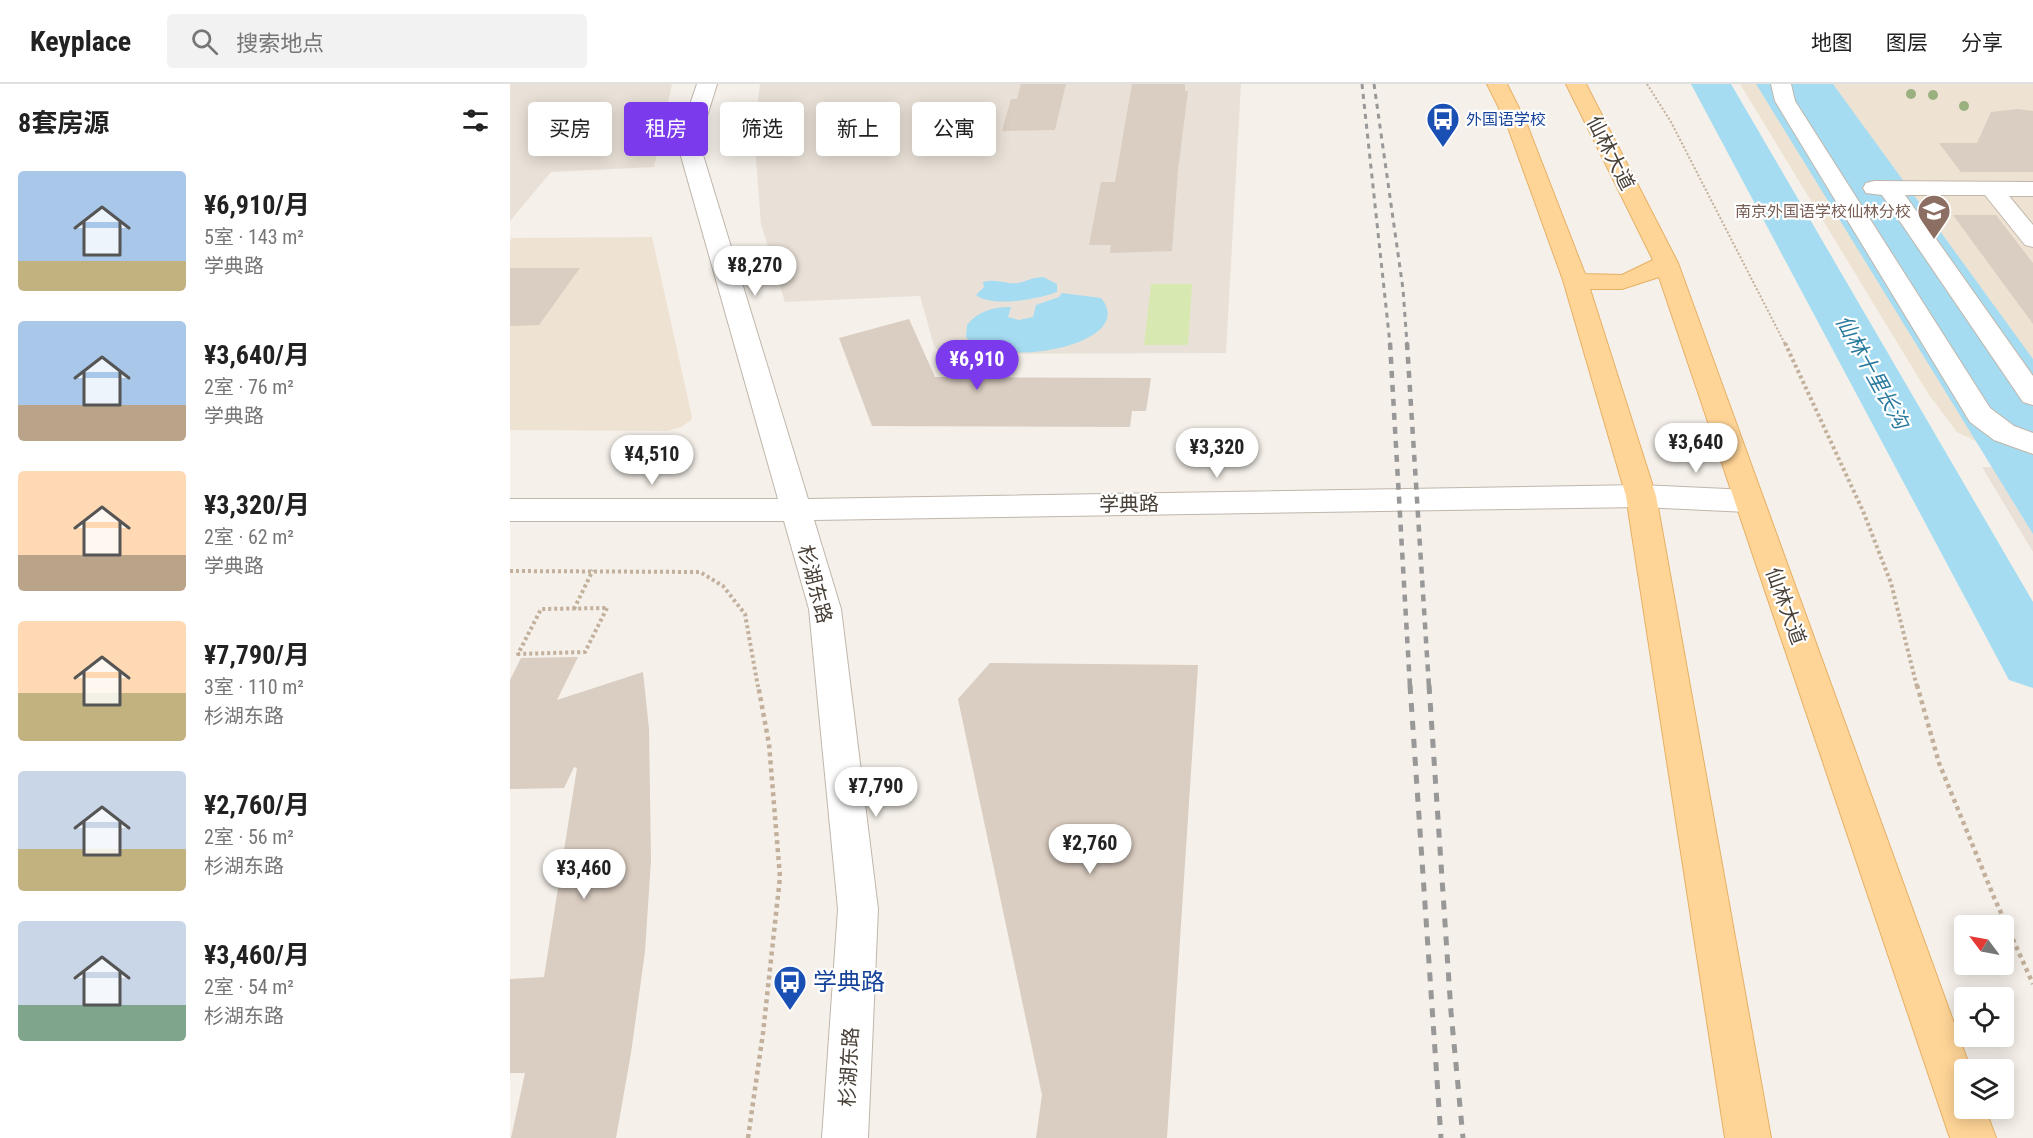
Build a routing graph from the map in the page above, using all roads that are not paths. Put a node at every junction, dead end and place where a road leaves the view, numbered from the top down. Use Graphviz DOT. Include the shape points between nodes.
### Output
graph roads {
  1 [pos="707,84"];
  2 [pos="1497,84"];
  3 [pos="1576,84"];
  4 [pos="1781,84"];
  5 [pos="1839,188"];
  6 [pos="1889,188"];
  7 [pos="1992,189"];
  8 [pos="2033,189"];
  9 [pos="2033,240"];
  10 [pos="1666,263"];
  11 [pos="1575,279"];
  12 [pos="2033,396"];
  13 [pos="2033,444"];
  14 [pos="1641,496"];
  15 [pos="1748,501"];
  16 [pos="510,510"];
  17 [pos="794,510"];
  18 [pos="845,1138"];
  19 [pos="1748,1138"];
  20 [pos="1973,1138"];
  1 -- 17 [label="street, 杉湖东路" via="688,142"];
  2 -- 11 [label="main road" via="1516,122"];
  3 -- 10 [label="main road, 仙林大道"];
  4 -- 5 [label="street" via="1785,101"];
  5 -- 6 [label="street"];
  5 -- 13 [label="street" via="1980,415 2004,433"];
  6 -- 7 [label="street"];
  6 -- 12 [label="street"];
  7 -- 8 [label="street"];
  7 -- 9 [label="street"];
  10 -- 11 [label="main road" via="1630,282 1611,285"];
  10 -- 15 [label="main road, 仙林大道"];
  11 -- 14 [label="main road"];
  14 -- 15 [label="street, 学典路"];
  14 -- 17 [label="street, 学典路"];
  14 -- 19 [label="main road"];
  15 -- 20 [label="main road, 仙林大道"];
  16 -- 17 [label="street, 学典路"];
  17 -- 18 [label="street, 杉湖东路" via="825,609 858,909"];
}
